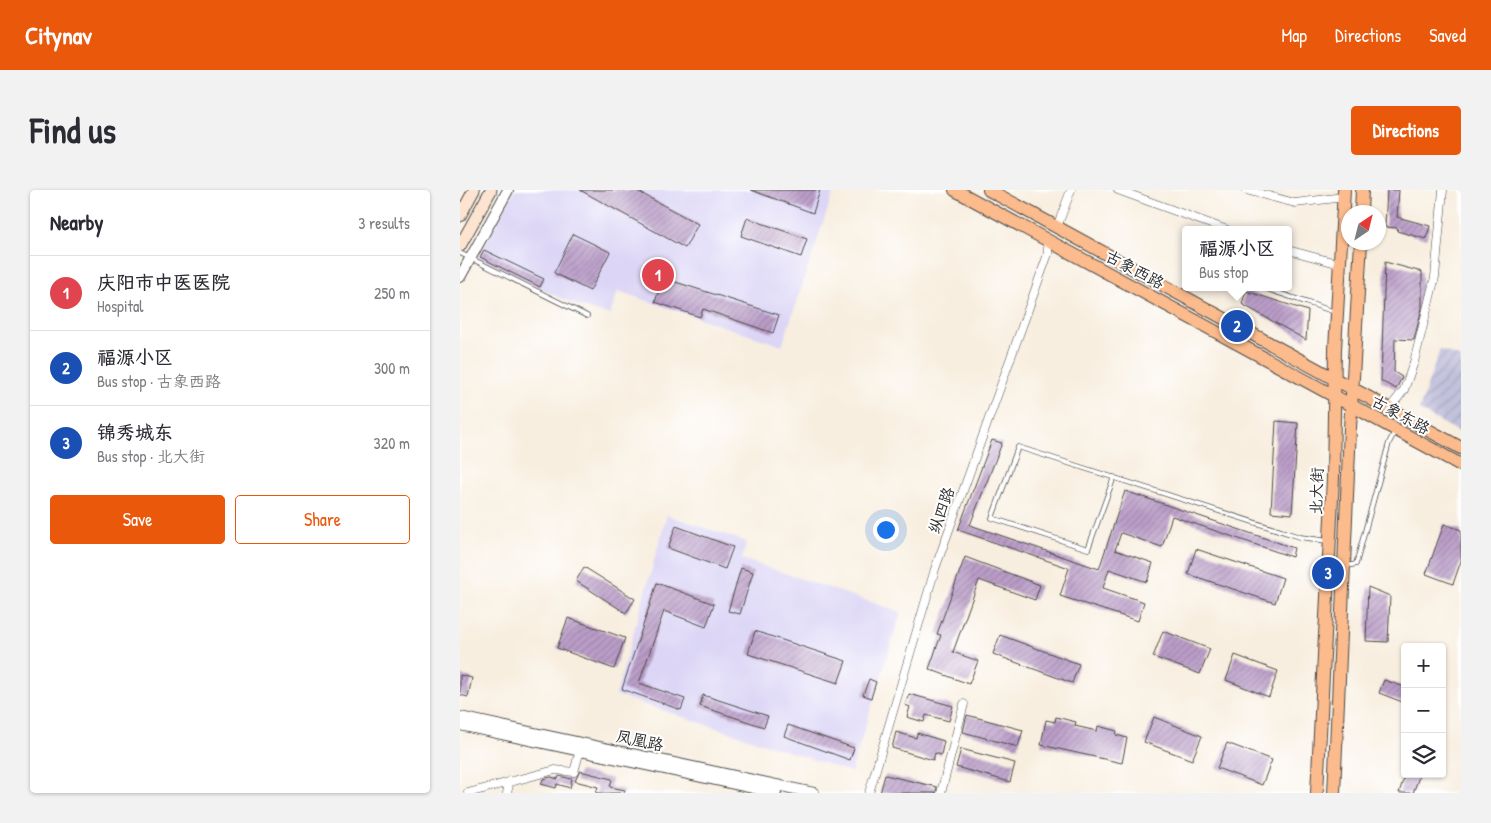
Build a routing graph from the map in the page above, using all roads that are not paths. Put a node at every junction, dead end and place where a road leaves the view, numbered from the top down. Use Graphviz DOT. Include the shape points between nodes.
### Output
graph roads {
  1 [pos="474,190"];
  2 [pos="490,190"];
  3 [pos="508,190"];
  4 [pos="955,190"];
  5 [pos="989,190"];
  6 [pos="1071,190"];
  7 [pos="1118,190"];
  8 [pos="1246,190"];
  9 [pos="1362,190"];
  10 [pos="1443,190"];
  11 [pos="1344,193"];
  12 [pos="1362,205"];
  13 [pos="460,216"];
  14 [pos="1217,226"];
  15 [pos="1057,227"];
  16 [pos="1046,239"];
  17 [pos="460,246"];
  18 [pos="1065,250"];
  19 [pos="1361,250"];
  20 [pos="1292,251"];
  21 [pos="460,252"];
  22 [pos="470,258"];
  23 [pos="1340,264"];
  24 [pos="460,277"];
  25 [pos="1273,291"];
  26 [pos="1337,313"];
  27 [pos="587,316"];
  28 [pos="1335,379"];
  29 [pos="1353,388"];
  30 [pos="1335,396"];
  31 [pos="1352,405"];
  32 [pos="1390,409"];
  33 [pos="1396,429"];
  34 [pos="1461,448"];
  35 [pos="1461,465"];
  36 [pos="1114,477"];
  37 [pos="1330,541"];
  38 [pos="1345,567"];
  39 [pos="964,704"];
  40 [pos="460,717"];
  41 [pos="460,725"];
  42 [pos="580,750"];
  43 [pos="510,781"];
  44 [pos="468,793"];
  45 [pos="507,793"];
  46 [pos="776,793"];
  47 [pos="814,793"];
  48 [pos="869,793"];
  49 [pos="874,793"];
  50 [pos="941,793"];
  51 [pos="1317,793"];
  52 [pos="1334,793"];
  1 -- 13 [label="main road"];
  2 -- 17 [label="main road"];
  3 -- 22 [label="street"];
  4 -- 16 [label="main road, 古象西路"];
  5 -- 15 [label="main road, 古象西路"];
  6 -- 15 [label="street"];
  7 -- 14 [label="street"];
  8 -- 11 [label="street" via="1296,203"];
  9 -- 12 [label="main road"];
  10 -- 32 [label="street" via="1434,277 1416,352 1404,390"];
  11 -- 23 [label="main road, 北大街"];
  15 -- 28 [label="main road, 古象西路"];
  16 -- 18 [label="main road, 古象西路"];
  16 -- 48 [label="street, 纵四路" via="1048,254 935,569"];
  18 -- 30 [label="main road, 古象西路"];
  18 -- 49 [label="street, 纵四路" via="1052,256 966,494"];
  19 -- 29 [label="main road, 北大街"];
  20 -- 23 [label="street"];
  21 -- 22 [label="lane"];
  22 -- 24 [label="street"];
  22 -- 27 [label="lane"];
  23 -- 26 [label="main road, 北大街"];
  25 -- 26 [label="lane"];
  26 -- 28 [label="main road, 北大街"];
  28 -- 29 [label="main road, 古象西路"];
  28 -- 30 [label="main road, 北大街"];
  29 -- 31 [label="main road, 北大街"];
  29 -- 32 [label="main road, 古象东路"];
  30 -- 31 [label="main road, 古象西路"];
  30 -- 37 [label="main road, 北大街"];
  31 -- 33 [label="main road, 古象东路"];
  31 -- 38 [label="main road, 北大街"];
  32 -- 34 [label="main road, 古象东路"];
  33 -- 35 [label="main road, 古象东路"];
  33 -- 38 [label="lane" via="1389,443 1356,564"];
  36 -- 36 [label="lane" via="1018,447 992,518 1088,549"];
  36 -- 37 [label="lane" via="1300,537"];
  37 -- 51 [label="main road, 北大街"];
  38 -- 52 [label="main road, 北大街"];
  39 -- 50 [label="street"];
  40 -- 47 [label="street, 凤凰路"];
  41 -- 42 [label="street, 凤凰路"];
  42 -- 43 [label="street" via="574,772 555,770"];
  42 -- 46 [label="street, 凤凰路"];
  43 -- 44 [label="street"];
  43 -- 45 [label="street"];
}
